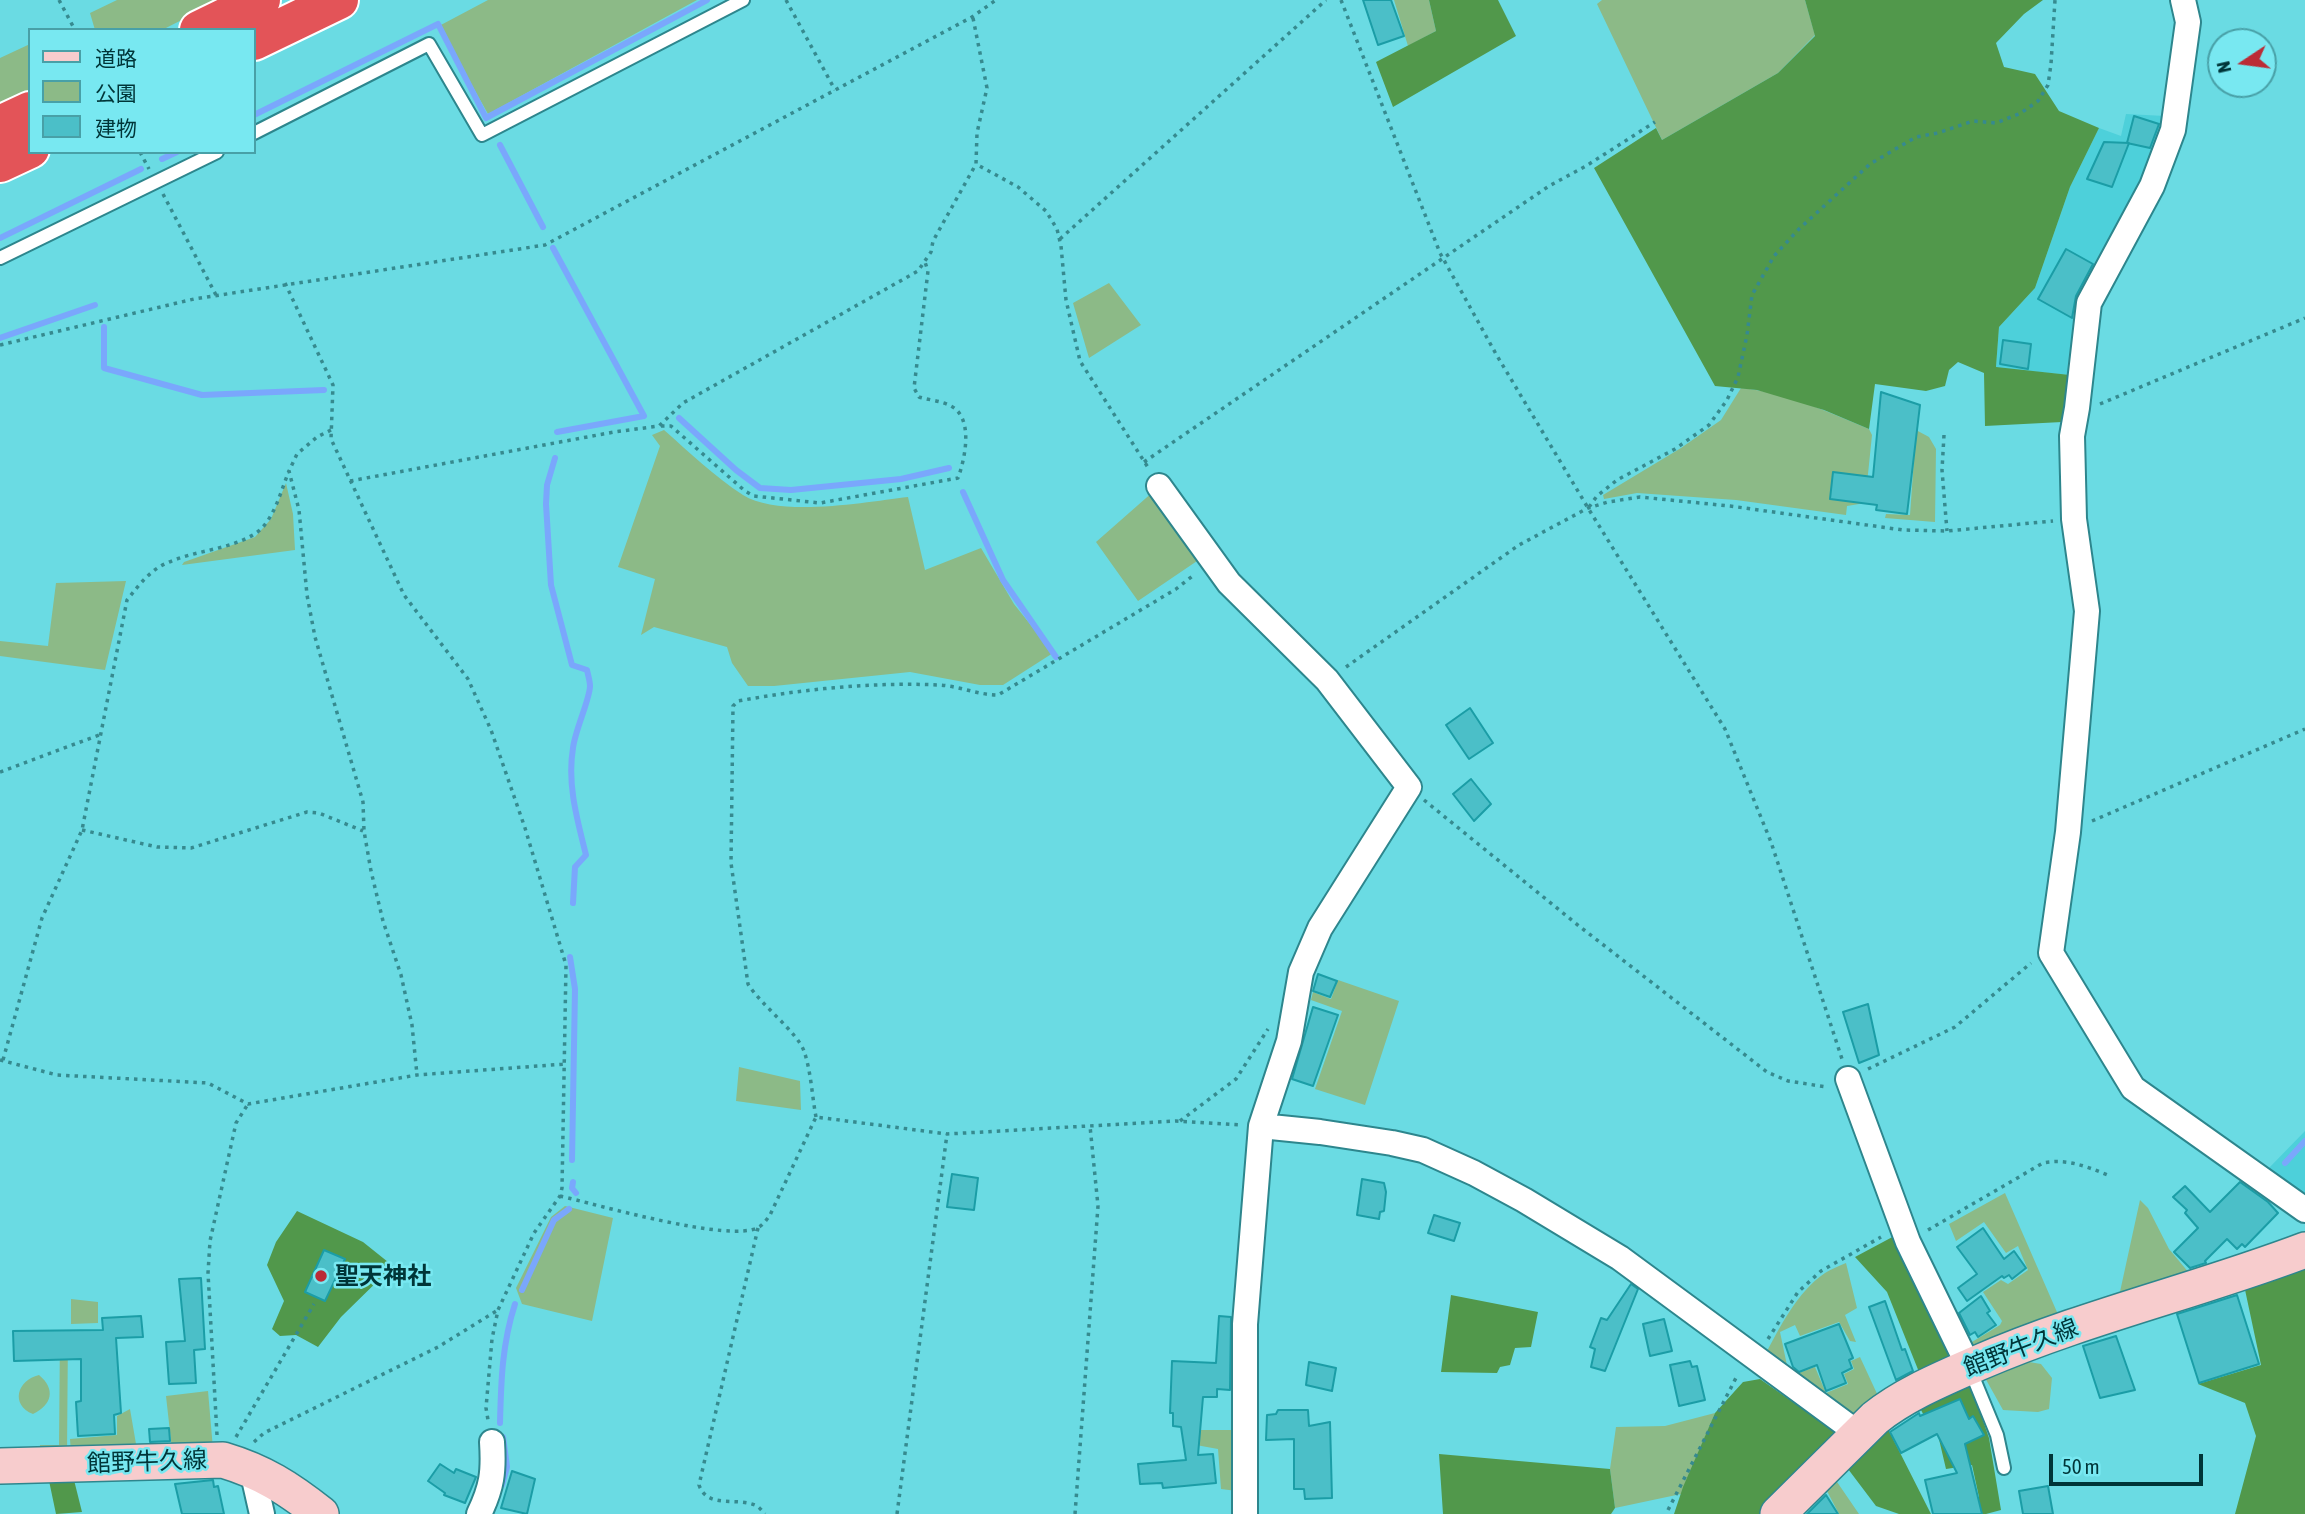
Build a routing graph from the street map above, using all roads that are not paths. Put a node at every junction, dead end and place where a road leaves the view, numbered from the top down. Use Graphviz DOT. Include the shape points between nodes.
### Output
graph roads {
  1 [pos="261,0"];
  2 [pos="339,0"];
  3 [pos="743,0"];
  4 [pos="2183,0"];
  5 [pos="203,28"];
  6 [pos="256,40"];
  7 [pos="28,112"];
  8 [pos="0,125"];
  9 [pos="256,133"];
  10 [pos="28,150"];
  11 [pos="213,154"];
  12 [pos="0,163"];
  13 [pos="0,258"];
  14 [pos="1159,486"];
  15 [pos="1850,1083"];
  16 [pos="1261,1126"];
  17 [pos="2305,1210"];
  18 [pos="2305,1250"];
  19 [pos="1969,1367"];
  20 [pos="1859,1434"];
  21 [pos="492,1442"];
  22 [pos="231,1463"];
  23 [pos="0,1466"];
  24 [pos="2004,1468"];
  25 [pos="262,1514"];
  26 [pos="321,1514"];
  27 [pos="479,1514"];
  28 [pos="1245,1514"];
  29 [pos="1778,1514"];
  1 -- 5 [label="highway"];
  2 -- 6 [label="highway"];
  3 -- 9 [label="lane" via="482,135 429,44"];
  4 -- 17 [label="street" via="2188,22 2173,130 2152,186 2089,303 2072,436 2074,519 2087,611 2068,832 2051,953 2133,1088"];
  7 -- 8 [label="highway"];
  10 -- 12 [label="highway"];
  11 -- 13 [label="lane"];
  14 -- 16 [label="street" via="1229,583 1327,680 1409,787 1320,928 1301,972 1289,1041"];
  15 -- 19 [label="street" via="1905,1233"];
  16 -- 20 [label="street" via="1392,1143 1423,1150 1474,1172 1620,1258"];
  16 -- 28 [label="street" via="1245,1324"];
  18 -- 19 [label="main road, 館野牛久線" via="2034,1339"];
  19 -- 20 [label="main road, 館野牛久線" via="1891,1405"];
  19 -- 24 [label="lane" via="1997,1435"];
  20 -- 29 [label="main road, 館野牛久線"];
  21 -- 27 [label="street" via="491,1490"];
  22 -- 23 [label="main road, 館野牛久線"];
  22 -- 25 [label="street"];
  22 -- 26 [label="main road, 館野牛久線" via="289,1488"];
}
